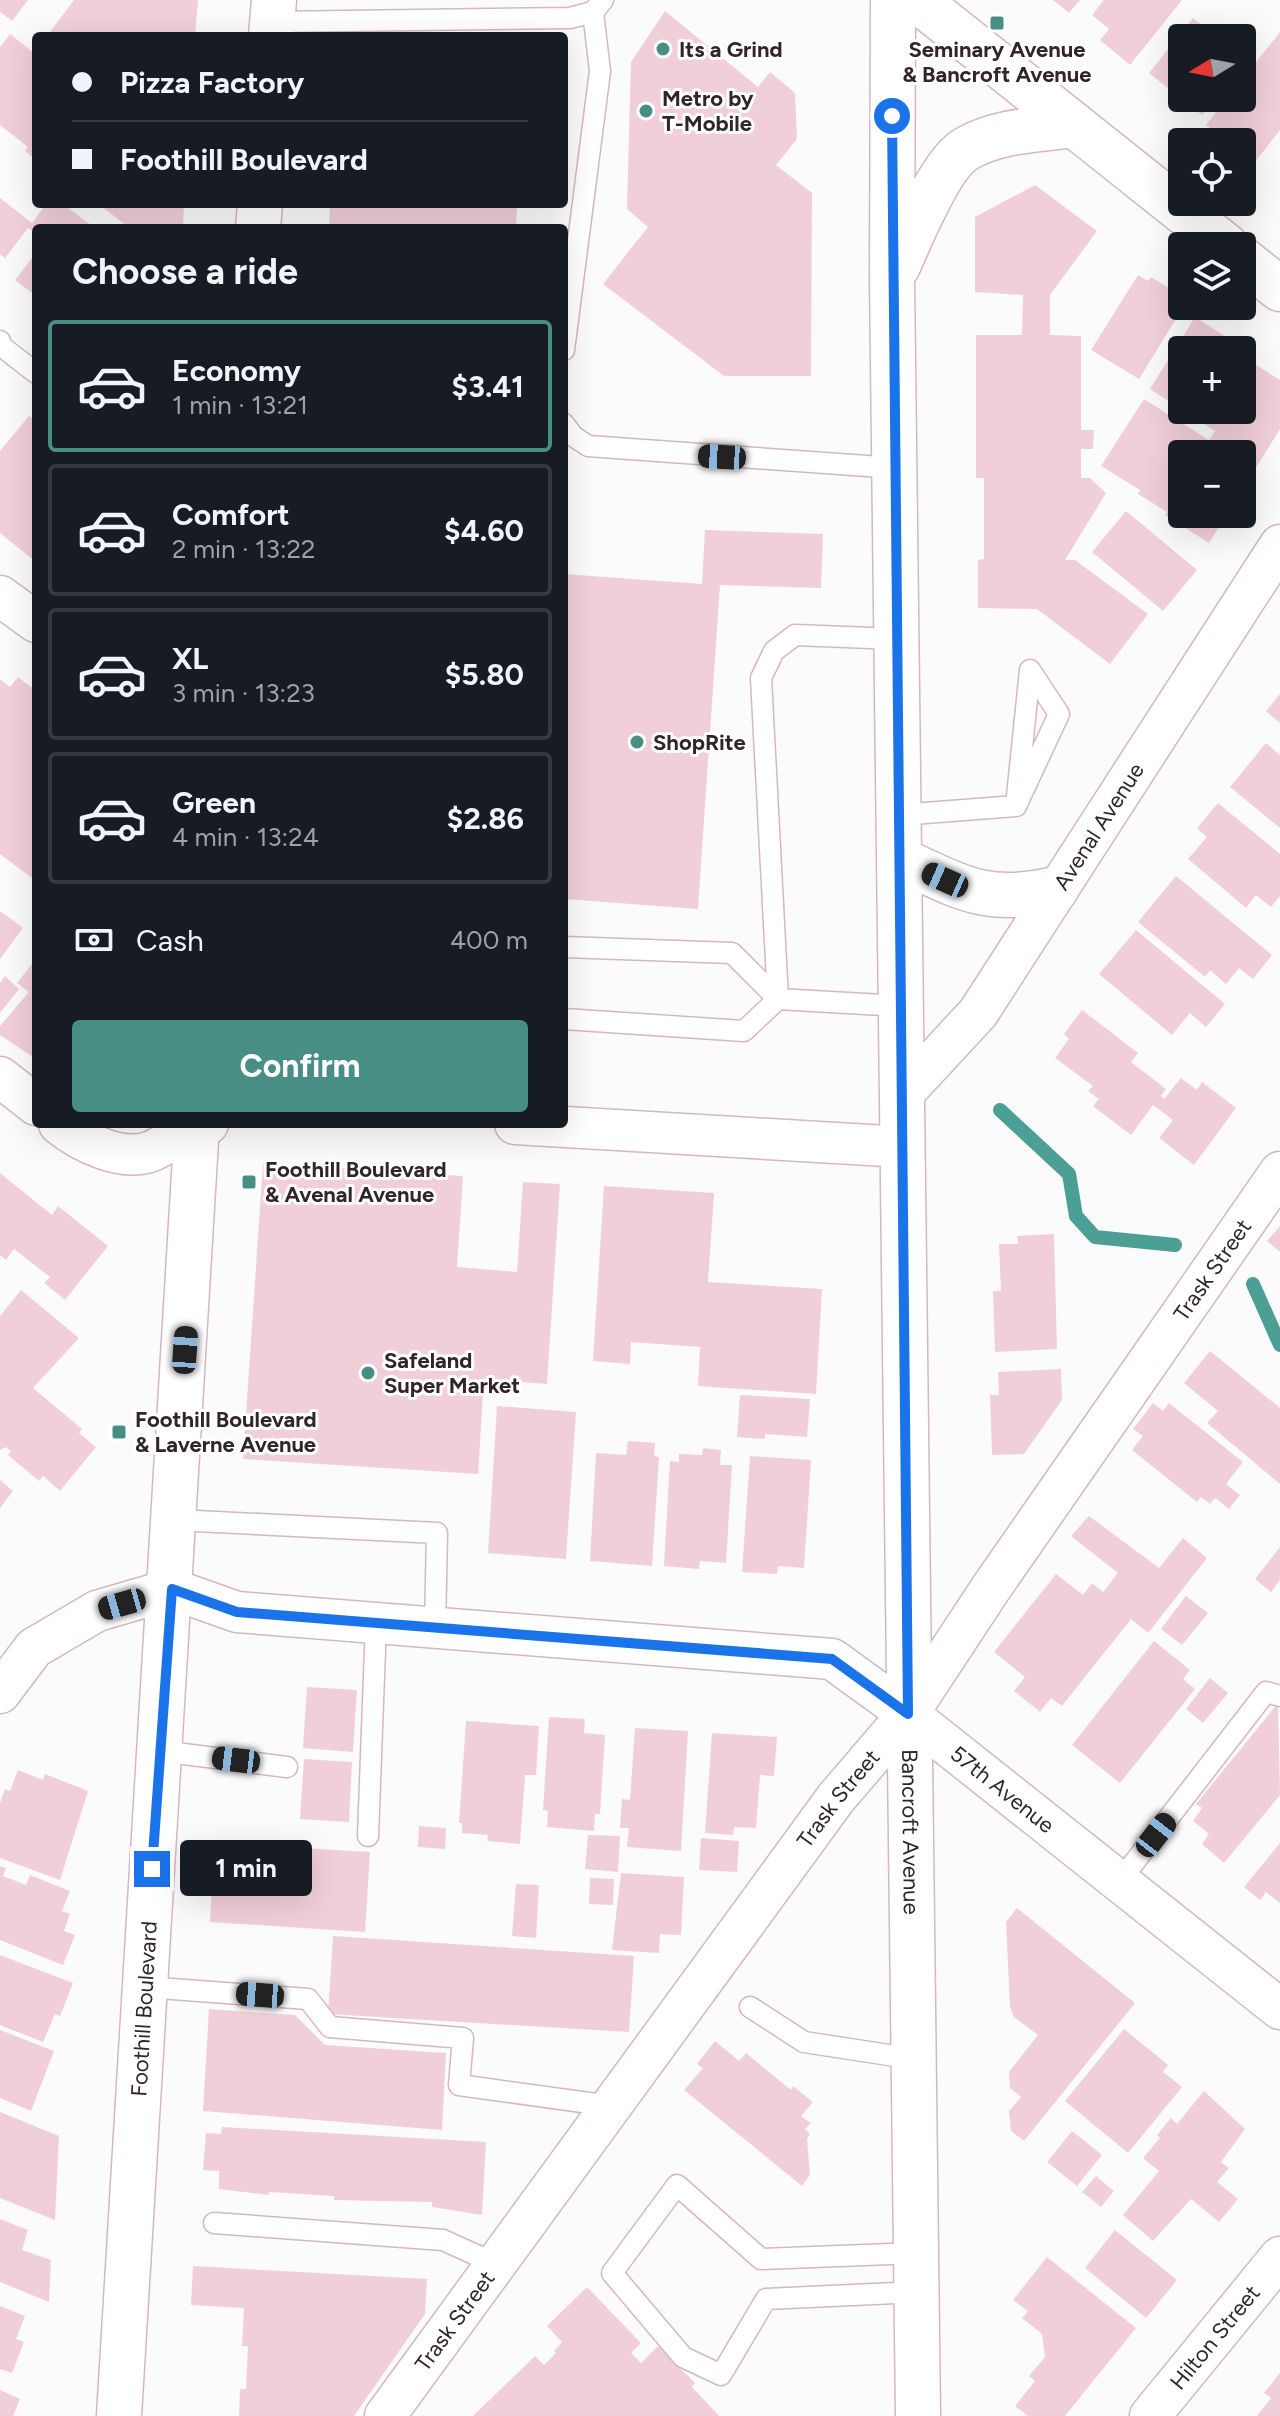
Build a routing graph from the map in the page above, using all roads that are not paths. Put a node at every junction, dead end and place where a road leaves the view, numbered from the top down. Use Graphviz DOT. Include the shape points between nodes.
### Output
graph roads {
  1 [pos="893,0"];
  2 [pos="917,0"];
  3 [pos="598,6"];
  4 [pos="273,19"];
  5 [pos="1074,125"];
  6 [pos="1208,232"];
  7 [pos="1256,270"];
  8 [pos="892,279"];
  9 [pos="1280,289"];
  10 [pos="568,319"];
  11 [pos="0,345"];
  12 [pos="32,370"];
  13 [pos="568,429"];
  14 [pos="895,468"];
  15 [pos="1280,545"];
  16 [pos="0,596"];
  17 [pos="32,619"];
  18 [pos="897,639"];
  19 [pos="1016,806"];
  20 [pos="899,815"];
  21 [pos="901,860"];
  22 [pos="1056,889"];
  23 [pos="568,947"];
  24 [pos="778,999"];
  25 [pos="900,1006"];
  26 [pos="568,1019"];
  27 [pos="0,1077"];
  28 [pos="902,1095"];
  29 [pos="32,1102"];
  30 [pos="568,1127"];
  31 [pos="64,1128"];
  32 [pos="195,1128"];
  33 [pos="201,1128"];
  34 [pos="903,1147"];
  35 [pos="1280,1172"];
  36 [pos="176,1520"];
  37 [pos="172,1589"];
  38 [pos="376,1623"];
  39 [pos="435,1628"];
  40 [pos="0,1693"];
  41 [pos="1280,1696"];
  42 [pos="908,1714"];
  43 [pos="160,1751"];
  44 [pos="287,1767"];
  45 [pos="368,1836"];
  46 [pos="1119,1882"];
  47 [pos="145,1987"];
  48 [pos="750,2007"];
  49 [pos="1280,2009"];
  50 [pos="915,2059"];
  51 [pos="611,2106"];
  52 [pos="214,2223"];
  53 [pos="1280,2257"];
  54 [pos="496,2264"];
  55 [pos="916,2273"];
  56 [pos="119,2416"];
  57 [pos="385,2416"];
  58 [pos="918,2416"];
  59 [pos="1150,2416"];
  1 -- 8 [label="street, Bancroft Avenue"];
  2 -- 5 [label="street"];
  3 -- 4 [label="lane" via="570,18"];
  3 -- 10 [label="lane" via="600,71"];
  5 -- 6 [label="street"];
  5 -- 8 [label="street" via="999,135 963,150 934,189"];
  7 -- 9 [label="street"];
  8 -- 14 [label="street, Bancroft Avenue"];
  11 -- 12 [label="lane"];
  13 -- 14 [label="lane" via="588,446"];
  14 -- 18 [label="street, Bancroft Avenue"];
  15 -- 22 [label="street, Avenal Avenue"];
  16 -- 17 [label="street"];
  18 -- 20 [label="street, Bancroft Avenue"];
  18 -- 24 [label="lane" via="795,635 774,651 761,678"];
  19 -- 19 [label="lane" via="1059,714 1030,670 1026,700"];
  19 -- 20 [label="lane"];
  20 -- 21 [label="street, Bancroft Avenue"];
  21 -- 22 [label="street" via="968,891 994,897"];
  21 -- 25 [label="street, Bancroft Avenue"];
  22 -- 28 [label="street, Avenal Avenue" via="978,1013"];
  23 -- 24 [label="lane" via="732,953"];
  24 -- 25 [label="lane"];
  24 -- 26 [label="lane" via="744,1031"];
  25 -- 28 [label="street, Bancroft Avenue"];
  27 -- 29 [label="street"];
  28 -- 34 [label="street, Bancroft Avenue"];
  30 -- 34 [label="street"];
  31 -- 32 [label="street" via="79,1140 117,1152 148,1152"];
  33 -- 36 [label="street, Foothill Boulevard"];
  34 -- 42 [label="street, Bancroft Avenue"];
  35 -- 42 [label="street, Trask Street"];
  36 -- 37 [label="street, Foothill Boulevard"];
  36 -- 39 [label="lane" via="437,1533"];
  37 -- 38 [label="street, 57th Avenue" via="237,1612"];
  37 -- 40 [label="street" via="97,1611 34,1648"];
  37 -- 43 [label="street, Foothill Boulevard"];
  38 -- 39 [label="street, 57th Avenue"];
  38 -- 45 [label="lane"];
  39 -- 42 [label="street, 57th Avenue" via="832,1659"];
  41 -- 46 [label="lane" via="1266,1692"];
  42 -- 46 [label="street, 57th Avenue"];
  42 -- 50 [label="street, Bancroft Avenue"];
  42 -- 51 [label="street, Trask Street" via="836,1798"];
  43 -- 44 [label="lane"];
  43 -- 47 [label="street, Foothill Boulevard"];
  46 -- 49 [label="street, 57th Avenue"];
  47 -- 51 [label="lane" via="308,1999 330,2027 463,2038 459,2085"];
  47 -- 56 [label="street, Foothill Boulevard"];
  48 -- 50 [label="lane" via="804,2042"];
  50 -- 55 [label="street, Bancroft Avenue"];
  51 -- 54 [label="street, Trask Street"];
  52 -- 54 [label="lane" via="443,2240"];
  53 -- 59 [label="street, Hilton Street"];
  54 -- 57 [label="street, Trask Street"];
  55 -- 55 [label="lane" via="761,2259 677,2185 612,2273 683,2357 721,2375 766,2299"];
  55 -- 58 [label="street, Bancroft Avenue"];
}
